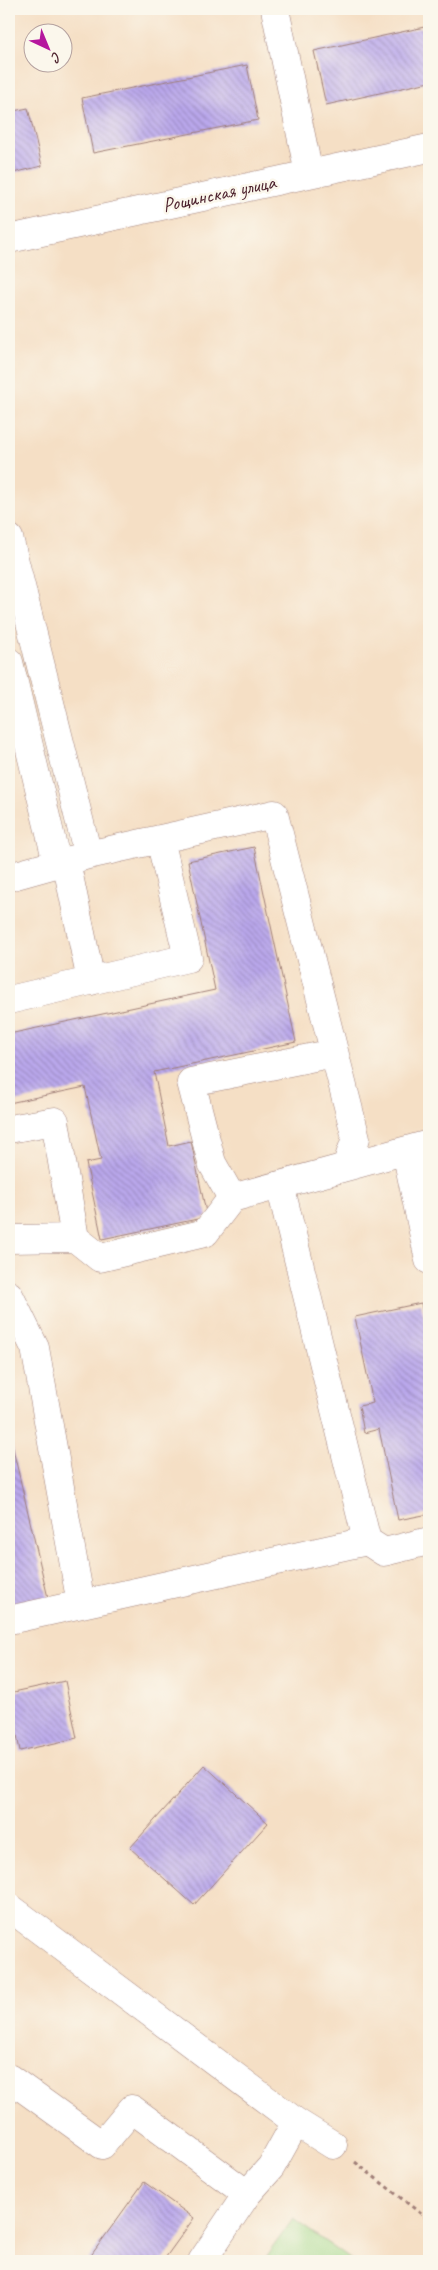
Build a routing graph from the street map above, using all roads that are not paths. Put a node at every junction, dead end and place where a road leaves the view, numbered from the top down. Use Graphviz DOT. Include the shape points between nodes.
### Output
graph roads {
  1 [pos="275,9"];
  2 [pos="429,148"];
  3 [pos="309,174"];
  4 [pos="9,239"];
  5 [pos="9,538"];
  6 [pos="9,662"];
  7 [pos="160,839"];
  8 [pos="70,860"];
  9 [pos="9,877"];
  10 [pos="91,981"];
  11 [pos="9,1000"];
  12 [pos="334,1053"];
  13 [pos="9,1128"];
  14 [pos="418,1148"];
  15 [pos="346,1167"];
  16 [pos="280,1185"];
  17 [pos="232,1198"];
  18 [pos="74,1238"];
  19 [pos="9,1239"];
  20 [pos="429,1260"];
  21 [pos="9,1295"];
  22 [pos="367,1541"];
  23 [pos="429,1541"];
  24 [pos="81,1604"];
  25 [pos="9,1620"];
  26 [pos="9,1907"];
  27 [pos="9,2078"];
  28 [pos="296,2122"];
  29 [pos="333,2145"];
  30 [pos="247,2194"];
  31 [pos="202,2261"];
  1 -- 3 [label="street"];
  2 -- 3 [label="street, Рощинская улица"];
  3 -- 4 [label="street, Рощинская улица"];
  5 -- 8 [label="street"];
  6 -- 8 [label="street"];
  7 -- 8 [label="street"];
  7 -- 10 [label="street" via="188,958"];
  7 -- 12 [label="street" via="274,814"];
  8 -- 9 [label="street"];
  8 -- 10 [label="street"];
  10 -- 11 [label="street"];
  12 -- 15 [label="street" via="356,1138"];
  12 -- 17 [label="street" via="190,1082 212,1163"];
  13 -- 18 [label="street" via="55,1121"];
  14 -- 15 [label="street"];
  14 -- 20 [label="street"];
  15 -- 16 [label="street"];
  16 -- 17 [label="street"];
  16 -- 22 [label="street"];
  17 -- 18 [label="street" via="205,1233 100,1258"];
  18 -- 19 [label="street"];
  21 -- 24 [label="street" via="35,1348"];
  22 -- 23 [label="street" via="384,1552"];
  22 -- 24 [label="street"];
  24 -- 25 [label="street"];
  26 -- 28 [label="street"];
  27 -- 30 [label="street" via="102,2145 132,2109"];
  28 -- 29 [label="street"];
  28 -- 30 [label="street" via="271,2167"];
  30 -- 31 [label="street"];
}
